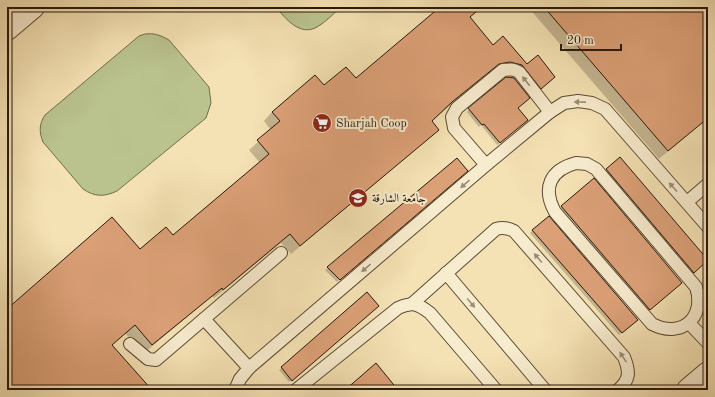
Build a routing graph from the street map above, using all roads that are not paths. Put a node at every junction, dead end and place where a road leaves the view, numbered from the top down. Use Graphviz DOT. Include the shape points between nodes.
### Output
graph roads {
  1 [pos="33,7"];
  2 [pos="7,29"];
  3 [pos="550,112"];
  4 [pos="486,166"];
  5 [pos="708,184"];
  6 [pos="687,202"];
  7 [pos="708,227"];
  8 [pos="281,254"];
  9 [pos="446,273"];
  10 [pos="412,303"];
  11 [pos="204,320"];
  12 [pos="689,323"];
  13 [pos="708,343"];
  14 [pos="130,344"];
  15 [pos="249,368"];
  16 [pos="708,373"];
  17 [pos="235,390"];
  18 [pos="296,390"];
  19 [pos="496,390"];
  20 [pos="545,390"];
  21 [pos="618,390"];
  22 [pos="688,390"];
  1 -- 2 [label="street"];
  3 -- 4 [label="lane"];
  3 -- 4 [label="lane, one-way" via="519,72 508,69 503,70 457,108 452,118 454,128"];
  6 -- 3 [label="lane, one-way" via="605,109 592,102 578,101 564,103"];
  4 -- 15 [label="lane, one-way"];
  5 -- 6 [label="lane"];
  6 -- 7 [label="lane"];
  8 -- 11 [label="lane"];
  9 -- 10 [label="lane"];
  9 -- 20 [label="lane, one-way"];
  21 -- 9 [label="lane, one-way" via="628,379 628,365 624,357 514,231 496,229"];
  10 -- 18 [label="lane" via="398,308"];
  10 -- 19 [label="lane" via="430,313"];
  11 -- 14 [label="lane" via="156,360 148,359"];
  11 -- 15 [label="lane"];
  12 -- 12 [label="lane" via="699,306 696,287 604,177 587,164 576,163 557,172 548,192 555,212 645,317 661,329 671,330"];
  12 -- 13 [label="lane"];
  15 -- 17 [label="lane"];
  16 -- 22 [label="street"];
}
